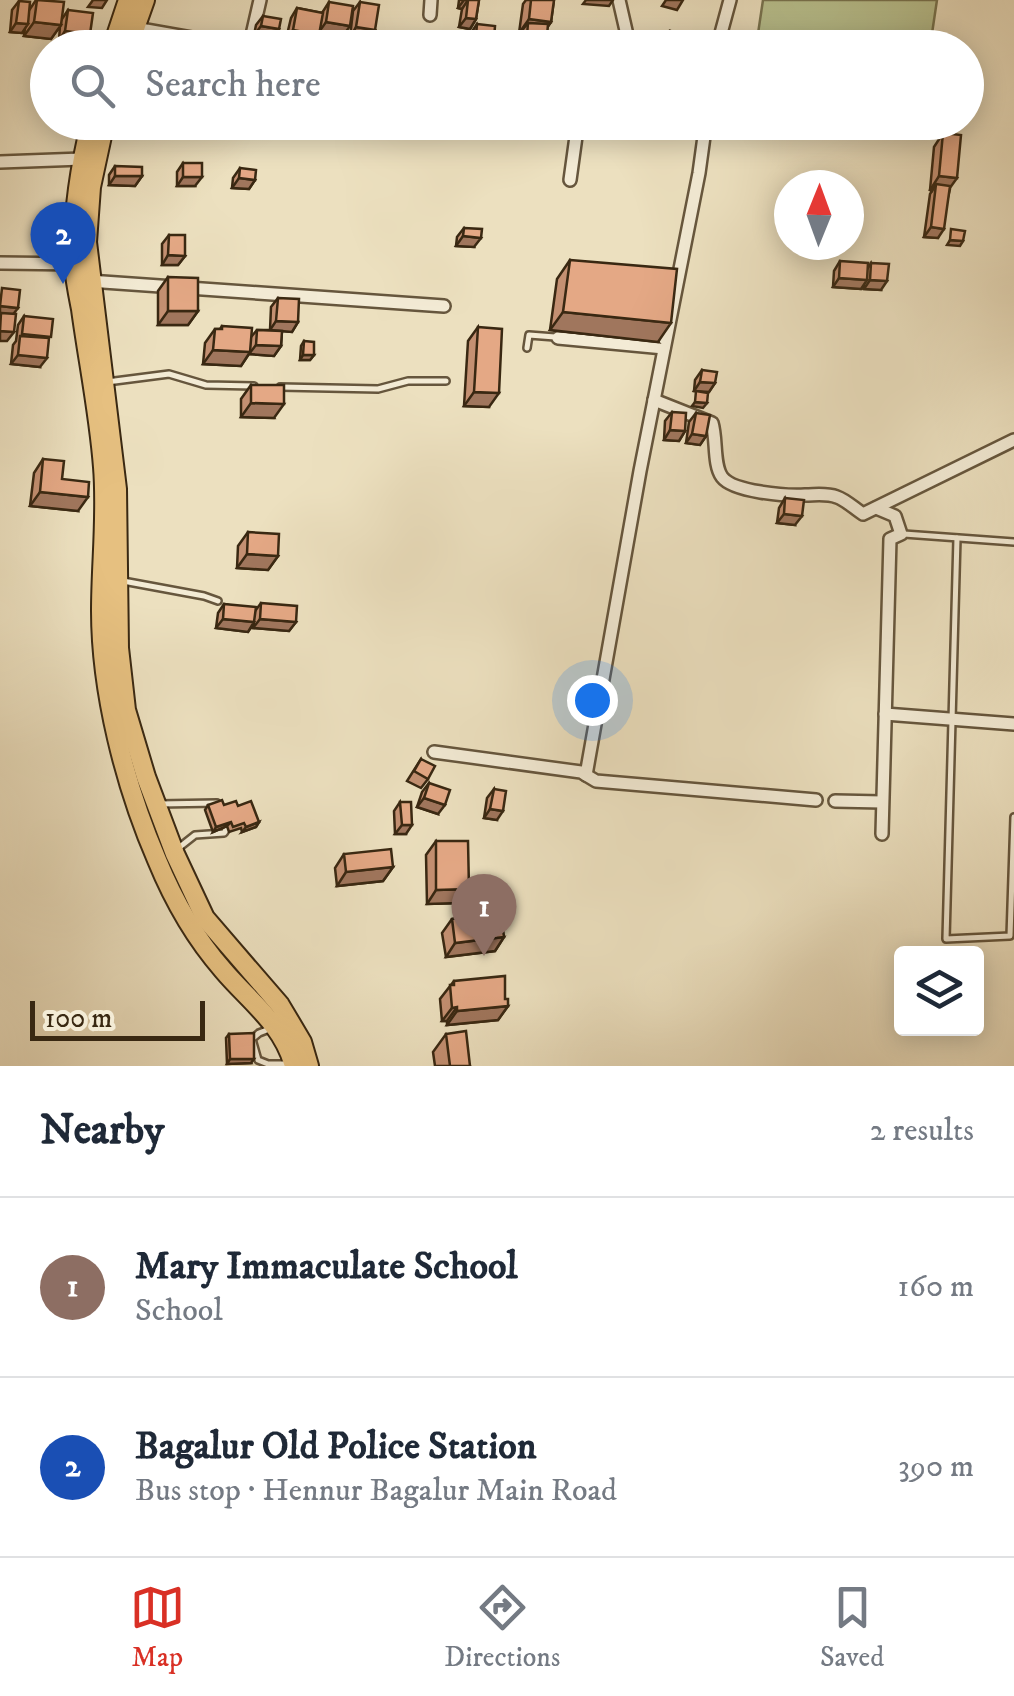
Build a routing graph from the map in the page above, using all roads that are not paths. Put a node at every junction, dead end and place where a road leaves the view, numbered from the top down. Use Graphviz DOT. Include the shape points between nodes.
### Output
graph roads {
  1 [pos="128,0"];
  2 [pos="145,0"];
  3 [pos="260,0"];
  4 [pos="431,0"];
  5 [pos="619,0"];
  6 [pos="730,0"];
  7 [pos="430,15"];
  8 [pos="127,27"];
  9 [pos="125,30"];
  10 [pos="127,30"];
  11 [pos="144,30"];
  12 [pos="252,30"];
  13 [pos="626,30"];
  14 [pos="722,30"];
  15 [pos="86,140"];
  16 [pos="101,140"];
  17 [pos="576,140"];
  18 [pos="704,140"];
  19 [pos="82,159"];
  20 [pos="0,162"];
  21 [pos="570,180"];
  22 [pos="0,263"];
  23 [pos="83,273"];
  24 [pos="659,284"];
  25 [pos="676,285"];
  26 [pos="444,306"];
  27 [pos="558,338"];
  28 [pos="526,348"];
  29 [pos="664,348"];
  30 [pos="446,381"];
  31 [pos="104,382"];
  32 [pos="654,400"];
  33 [pos="1014,440"];
  34 [pos="876,508"];
  35 [pos="901,534"];
  36 [pos="957,538"];
  37 [pos="1014,542"];
  38 [pos="120,580"];
  39 [pos="218,600"];
  40 [pos="885,714"];
  41 [pos="952,718"];
  42 [pos="1014,724"];
  43 [pos="434,752"];
  44 [pos="586,775"];
  45 [pos="816,800"];
  46 [pos="834,801"];
  47 [pos="217,802"];
  48 [pos="882,802"];
  49 [pos="156,804"];
  50 [pos="1014,817"];
  51 [pos="226,830"];
  52 [pos="882,834"];
  53 [pos="174,852"];
  54 [pos="275,1027"];
  55 [pos="299,1066"];
  1 -- 8 [label="main road"];
  2 -- 8 [label="main road"];
  3 -- 12 [label="street"];
  4 -- 7 [label="street"];
  5 -- 13 [label="street"];
  6 -- 14 [label="street"];
  8 -- 9 [label="main road"];
  8 -- 10 [label="main road"];
  8 -- 11 [label="street"];
  15 -- 19 [label="main road"];
  16 -- 23 [label="main road"];
  17 -- 21 [label="street"];
  18 -- 25 [label="street"];
  19 -- 20 [label="street"];
  19 -- 23 [label="main road" via="74,218"];
  22 -- 23 [label="street"];
  23 -- 26 [label="street"];
  23 -- 31 [label="main road"];
  23 -- 54 [label="main road" via="103,465 101,612 114,724 157,862 189,925"];
  24 -- 25 [label="street"];
  25 -- 29 [label="street"];
  27 -- 28 [label="lane" via="530,334"];
  27 -- 29 [label="street"];
  29 -- 32 [label="street"];
  30 -- 31 [label="lane" via="378,390 206,384 168,374"];
  31 -- 38 [label="main road" via="118,489"];
  32 -- 34 [label="street" via="712,423 718,468 738,488 839,497 863,514"];
  32 -- 44 [label="street"];
  33 -- 34 [label="street"];
  34 -- 35 [label="street" via="895,516"];
  35 -- 36 [label="lane"];
  35 -- 40 [label="street" via="890,539"];
  36 -- 37 [label="lane"];
  36 -- 41 [label="lane"];
  38 -- 39 [label="lane"];
  38 -- 49 [label="main road" via="126,710"];
  40 -- 41 [label="street"];
  40 -- 48 [label="street"];
  41 -- 42 [label="street"];
  41 -- 50 [label="lane" via="946,939 1010,936"];
  43 -- 44 [label="street"];
  44 -- 45 [label="street"];
  46 -- 48 [label="street"];
  47 -- 49 [label="lane"];
  48 -- 52 [label="street"];
  49 -- 53 [label="main road"];
  51 -- 53 [label="lane" via="195,835"];
  53 -- 55 [label="main road" via="206,918 302,1042"];
  54 -- 55 [label="main road"];
  54 -- 55 [label="lane" via="252,1039 258,1060"];
}
